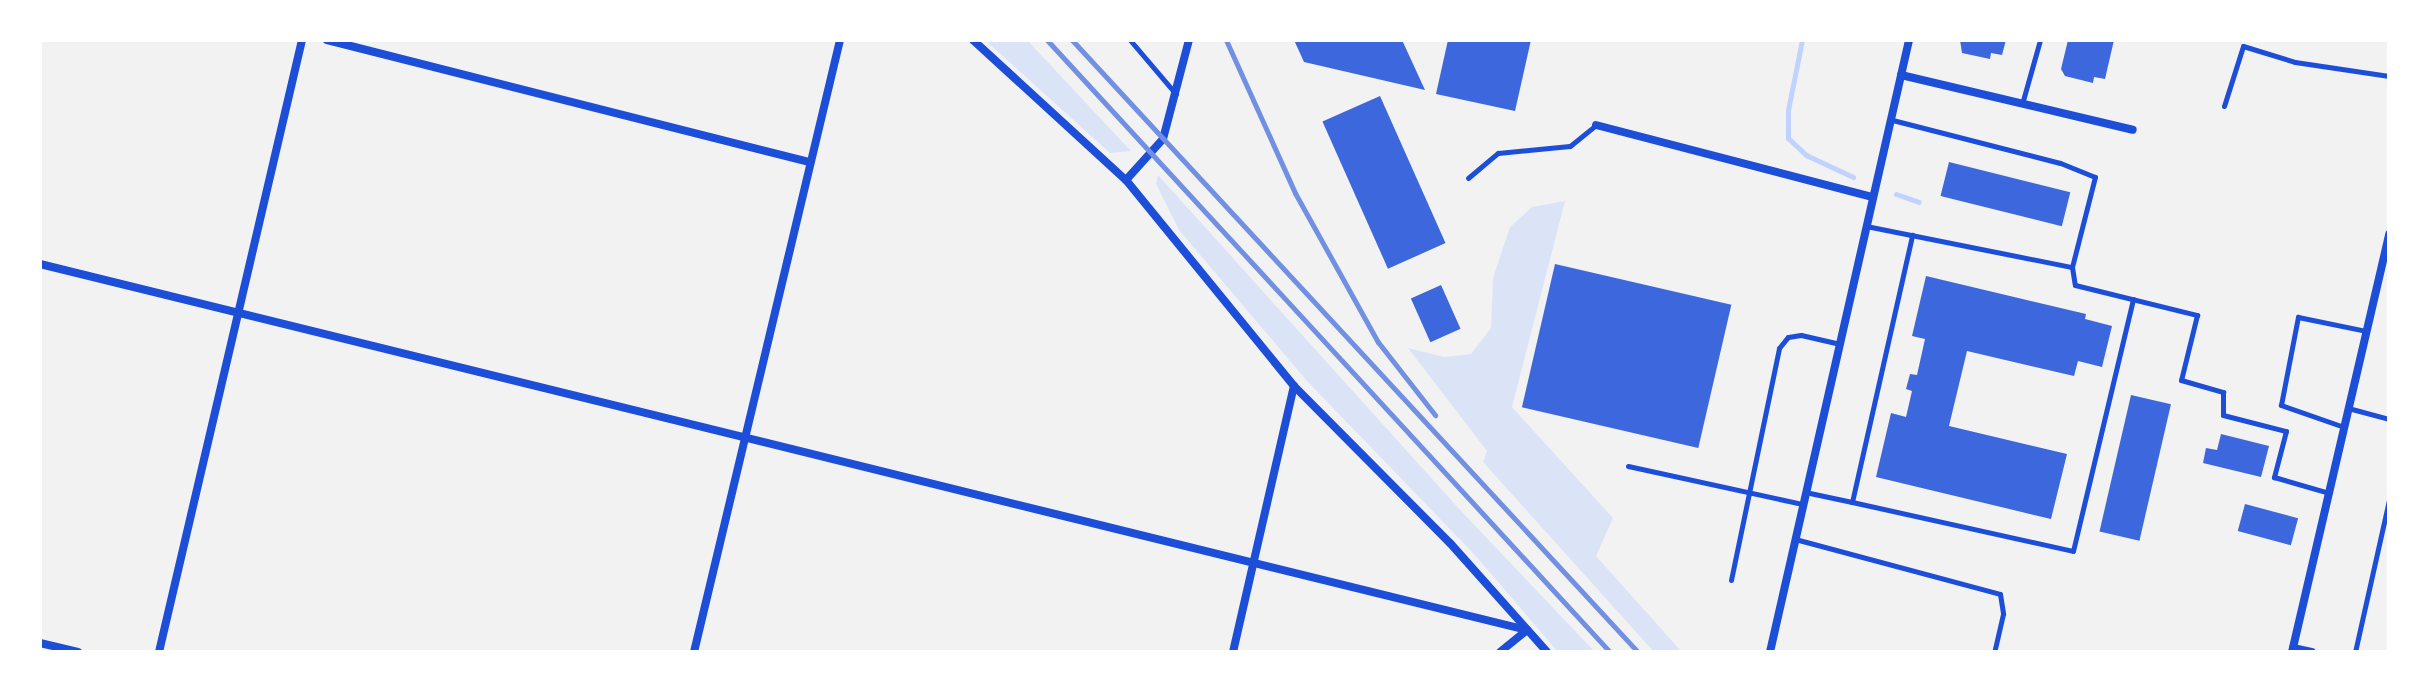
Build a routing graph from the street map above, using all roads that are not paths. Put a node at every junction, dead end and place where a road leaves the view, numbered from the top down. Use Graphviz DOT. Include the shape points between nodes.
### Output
graph roads {
  1 [pos="302,40"];
  2 [pos="327,40"];
  3 [pos="840,40"];
  4 [pos="973,40"];
  5 [pos="1130,40"];
  6 [pos="1189,40"];
  7 [pos="1909,40"];
  8 [pos="2040,40"];
  9 [pos="1901,75"];
  10 [pos="2389,76"];
  11 [pos="1177,94"];
  12 [pos="2022,104"];
  13 [pos="2224,106"];
  14 [pos="1891,120"];
  15 [pos="1596,125"];
  16 [pos="2133,130"];
  17 [pos="810,162"];
  18 [pos="1468,178"];
  19 [pos="1126,180"];
  20 [pos="1873,197"];
  21 [pos="1866,226"];
  22 [pos="2389,234"];
  23 [pos="1912,235"];
  24 [pos="40,264"];
  25 [pos="2072,267"];
  26 [pos="2378,281"];
  27 [pos="2389,284"];
  28 [pos="2133,299"];
  29 [pos="240,314"];
  30 [pos="2366,331"];
  31 [pos="1839,344"];
  32 [pos="1294,386"];
  33 [pos="2348,408"];
  34 [pos="2389,419"];
  35 [pos="2344,427"];
  36 [pos="746,440"];
  37 [pos="1628,466"];
  38 [pos="1748,492"];
  39 [pos="1805,492"];
  40 [pos="2329,493"];
  41 [pos="2389,500"];
  42 [pos="1852,502"];
  43 [pos="1803,504"];
  44 [pos="1795,539"];
  45 [pos="1253,561"];
  46 [pos="1731,580"];
  47 [pos="1527,630"];
  48 [pos="40,643"];
  49 [pos="2292,650"];
  50 [pos="78,652"];
  51 [pos="159,652"];
  52 [pos="694,652"];
  53 [pos="1233,652"];
  54 [pos="1500,652"];
  55 [pos="1547,652"];
  56 [pos="1770,652"];
  57 [pos="1994,652"];
  58 [pos="2312,652"];
  59 [pos="2355,652"];
  1 -- 29 [label="street"];
  2 -- 17 [label="street"];
  3 -- 17 [label="street"];
  4 -- 19 [label="street"];
  5 -- 11 [label="lane"];
  6 -- 11 [label="street"];
  7 -- 9 [label="street"];
  8 -- 12 [label="lane"];
  9 -- 12 [label="street"];
  9 -- 14 [label="street"];
  10 -- 13 [label="lane" via="2295,62 2243,46"];
  11 -- 19 [label="street" via="1163,139"];
  12 -- 16 [label="street"];
  14 -- 20 [label="street"];
  14 -- 25 [label="lane" via="2046,158 2095,177"];
  15 -- 18 [label="lane" via="1570,146 1498,153"];
  15 -- 20 [label="street"];
  17 -- 36 [label="street"];
  19 -- 32 [label="street"];
  20 -- 21 [label="street"];
  21 -- 23 [label="lane"];
  21 -- 31 [label="street"];
  22 -- 26 [label="street"];
  23 -- 25 [label="lane"];
  23 -- 42 [label="lane"];
  24 -- 29 [label="street"];
  25 -- 28 [label="lane" via="2075,285"];
  26 -- 27 [label="street"];
  26 -- 30 [label="street"];
  28 -- 40 [label="lane" via="2197,315 2181,380 2223,392 2223,415 2286,431 2274,477"];
  28 -- 42 [label="lane" via="2073,551"];
  29 -- 36 [label="street"];
  29 -- 51 [label="street"];
  30 -- 33 [label="street"];
  30 -- 35 [label="lane" via="2298,317 2281,405"];
  31 -- 38 [label="lane" via="1801,335 1788,337 1779,348"];
  31 -- 39 [label="street"];
  32 -- 45 [label="street"];
  32 -- 47 [label="street" via="1450,543"];
  33 -- 34 [label="lane"];
  33 -- 35 [label="street"];
  35 -- 40 [label="street"];
  36 -- 45 [label="street"];
  36 -- 52 [label="street"];
  37 -- 38 [label="lane"];
  38 -- 43 [label="lane"];
  38 -- 46 [label="lane"];
  39 -- 42 [label="lane"];
  39 -- 43 [label="street"];
  40 -- 49 [label="street"];
  41 -- 59 [label="lane"];
  43 -- 44 [label="street"];
  44 -- 56 [label="street"];
  44 -- 57 [label="lane" via="2000,594 2003,614"];
  45 -- 47 [label="street"];
  45 -- 53 [label="street"];
  47 -- 54 [label="street"];
  47 -- 55 [label="street"];
  48 -- 50 [label="street"];
  49 -- 58 [label="street"];
}
